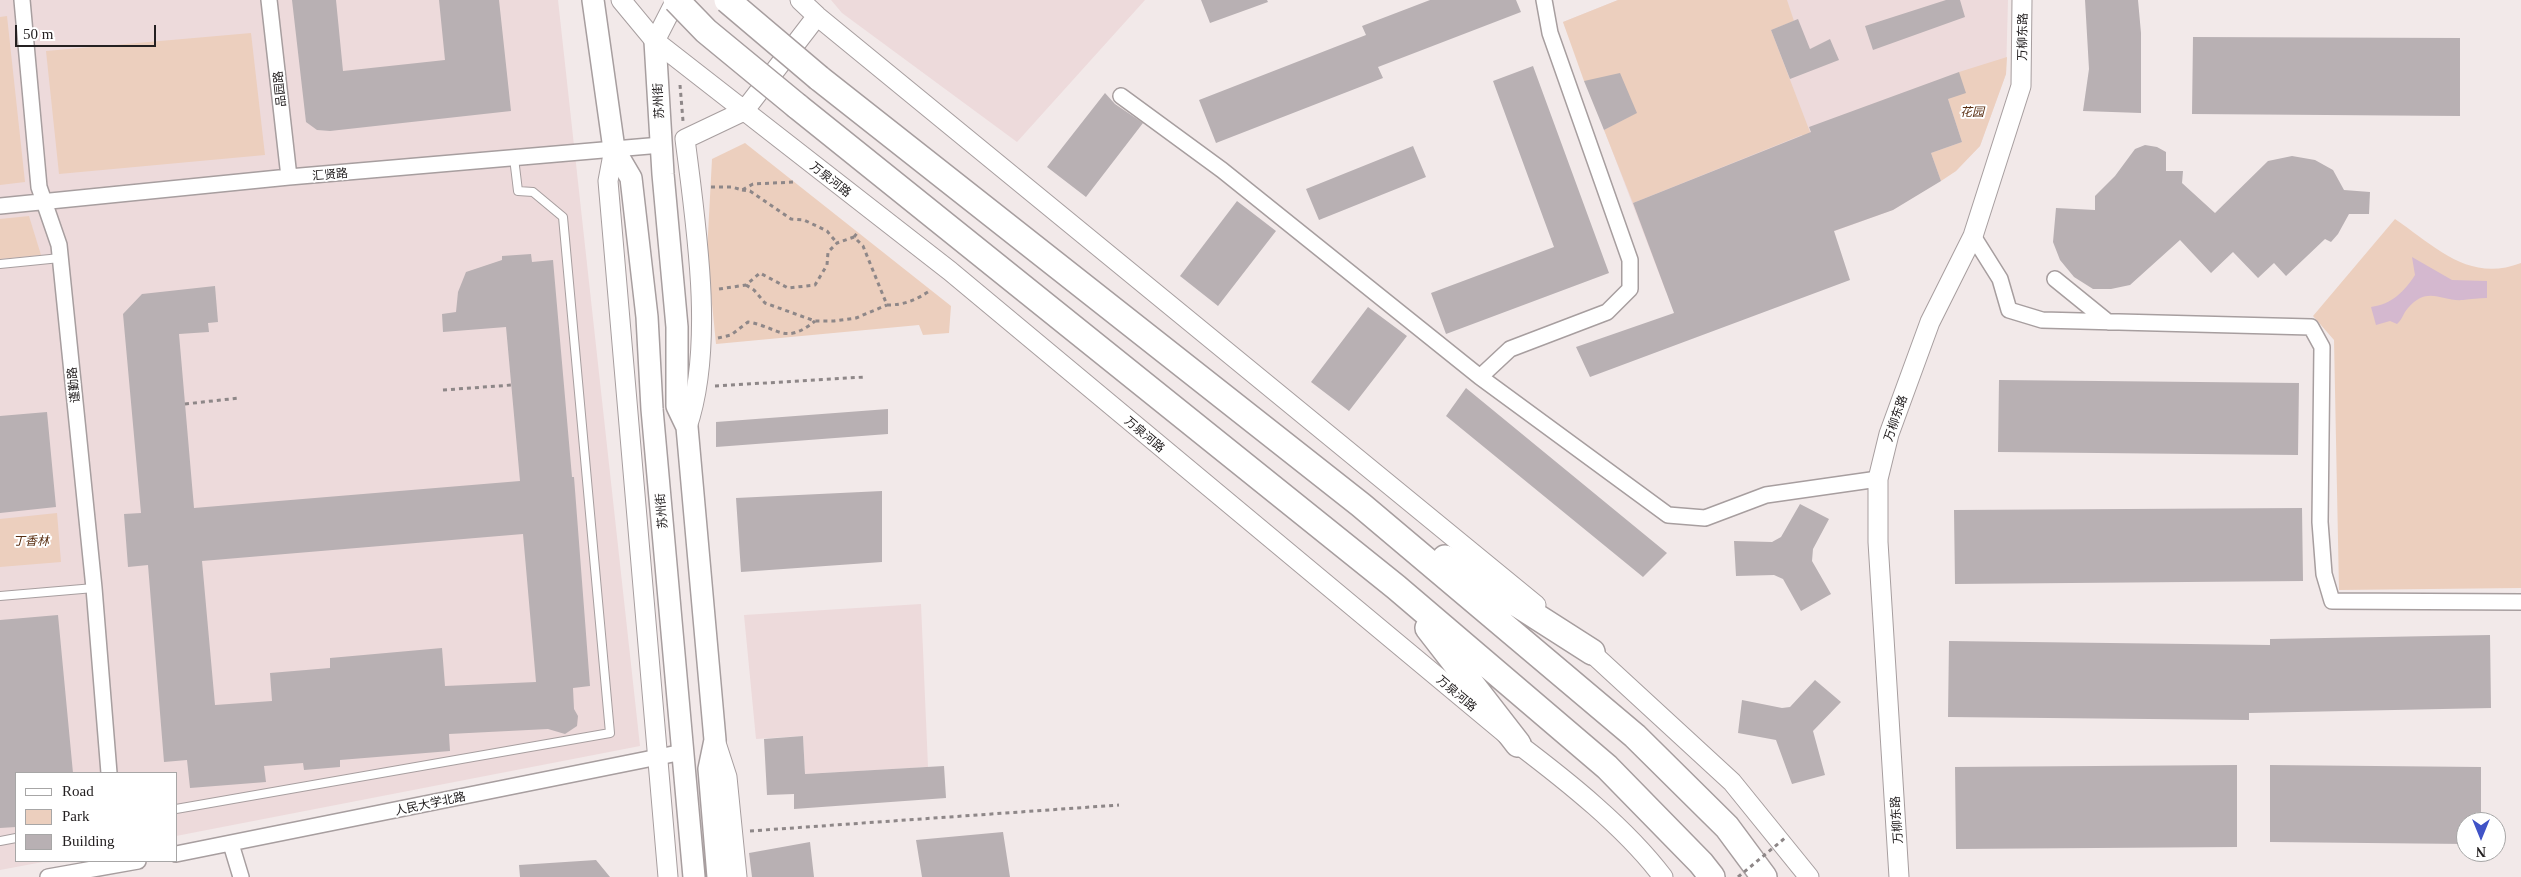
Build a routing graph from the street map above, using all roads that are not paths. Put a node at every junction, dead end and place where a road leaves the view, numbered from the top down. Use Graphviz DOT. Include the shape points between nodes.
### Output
graph roads {
  1 [pos="22,0"];
  2 [pos="269,0"];
  3 [pos="593,0"];
  4 [pos="620,0"];
  5 [pos="676,0"];
  6 [pos="728,0"];
  7 [pos="800,0"];
  8 [pos="1544,0"];
  9 [pos="2022,0"];
  10 [pos="817,16"];
  11 [pos="655,41"];
  12 [pos="1121,96"];
  13 [pos="744,111"];
  14 [pos="661,145"];
  15 [pos="614,150"];
  16 [pos="514,158"];
  17 [pos="289,177"];
  18 [pos="44,201"];
  19 [pos="0,206"];
  20 [pos="1973,236"];
  21 [pos="60,258"];
  22 [pos="0,264"];
  23 [pos="2055,279"];
  24 [pos="2108,322"];
  25 [pos="1480,377"];
  26 [pos="687,427"];
  27 [pos="1878,479"];
  28 [pos="1361,505"];
  29 [pos="1396,587"];
  30 [pos="94,588"];
  31 [pos="0,596"];
  32 [pos="2521,602"];
  33 [pos="1592,652"];
  34 [pos="715,740"];
  35 [pos="1518,744"];
  36 [pos="683,752"];
  37 [pos="657,756"];
  38 [pos="109,772"];
  39 [pos="178,809"];
  40 [pos="15,838"];
  41 [pos="0,841"];
  42 [pos="231,844"];
  43 [pos="178,854"];
  44 [pos="1899,857"];
  45 [pos="119,862"];
  46 [pos="48,877"];
  47 [pos="242,877"];
  48 [pos="668,877"];
  49 [pos="694,877"];
  50 [pos="718,877"];
  51 [pos="737,877"];
  52 [pos="1663,877"];
  53 [pos="1712,877"];
  54 [pos="1764,877"];
  55 [pos="1808,877"];
  56 [pos="1888,877"];
  57 [pos="1899,877"];
  1 -- 18 [label="street, 谨勤路" via="39,188"];
  2 -- 17 [label="street, 品园路"];
  3 -- 15 [label="main road, 苏州街"];
  4 -- 11 [label="street, 万泉河路"];
  5 -- 11 [label="street"];
  5 -- 29 [label="highway, bridge" via="706,31 797,106"];
  6 -- 28 [label="highway, bridge" via="819,78"];
  7 -- 10 [label="street"];
  8 -- 25 [label="street" via="1550,33 1630,260 1630,289 1607,312 1510,349"];
  9 -- 20 [label="street, 万柳东路" via="2021,86"];
  10 -- 13 [label="street"];
  10 -- 33 [label="street"];
  11 -- 13 [label="street, 万泉河路"];
  11 -- 14 [label="main road, 苏州街"];
  12 -- 25 [label="street" via="1222,170"];
  13 -- 26 [label="street, 苏州街" via="685,139 703,316 694,407"];
  13 -- 35 [label="street, 万泉河路" via="950,271"];
  14 -- 15 [label="street, 汇贤路"];
  14 -- 26 [label="main road, 苏州街" via="677,327 677,406"];
  15 -- 16 [label="street, 汇贤路"];
  15 -- 36 [label="main road, 苏州街" via="631,178"];
  15 -- 37 [label="street, 苏州街" via="608,181"];
  16 -- 17 [label="street, 汇贤路"];
  16 -- 39 [label="lane" via="518,191 533,192 563,217 610,733"];
  17 -- 18 [label="street, 汇贤路"];
  18 -- 19 [label="street, 汇贤路"];
  18 -- 21 [label="street, 谨勤路" via="59,245"];
  20 -- 24 [label="street" via="2000,279 2009,310 2042,320"];
  20 -- 27 [label="street, 万柳东路" via="1930,322 1889,434"];
  21 -- 22 [label="lane"];
  21 -- 30 [label="street, 谨勤路"];
  23 -- 24 [label="street"];
  24 -- 32 [label="street" via="2311,327 2322,347 2320,522 2324,574 2332,601"];
  25 -- 27 [label="street" via="1668,515 1705,518 1766,495"];
  26 -- 34 [label="main road, 苏州街"];
  27 -- 44 [label="street, 万柳东路" via="1878,542"];
  28 -- 33 [label="highway"];
  28 -- 54 [label="highway" via="1635,736 1727,828"];
  29 -- 35 [label="highway"];
  29 -- 53 [label="highway" via="1606,767"];
  30 -- 31 [label="lane"];
  30 -- 38 [label="street, 谨勤路"];
  33 -- 55 [label="street" via="1732,782"];
  34 -- 50 [label="main road, 苏州街" via="709,769"];
  34 -- 51 [label="street, 苏州街" via="728,777"];
  35 -- 52 [label="street, 万泉河路" via="1558,775 1647,855"];
  36 -- 37 [label="street, 人民大学北路"];
  36 -- 49 [label="main road, 苏州街"];
  37 -- 42 [label="street, 人民大学北路"];
  37 -- 48 [label="street, 苏州街"];
  40 -- 41 [label="lane"];
  42 -- 43 [label="street, 人民大学北路"];
  42 -- 47 [label="street"];
  44 -- 56 [label="street"];
  44 -- 57 [label="street, 万柳东路"];
  45 -- 46 [label="street"];
}
